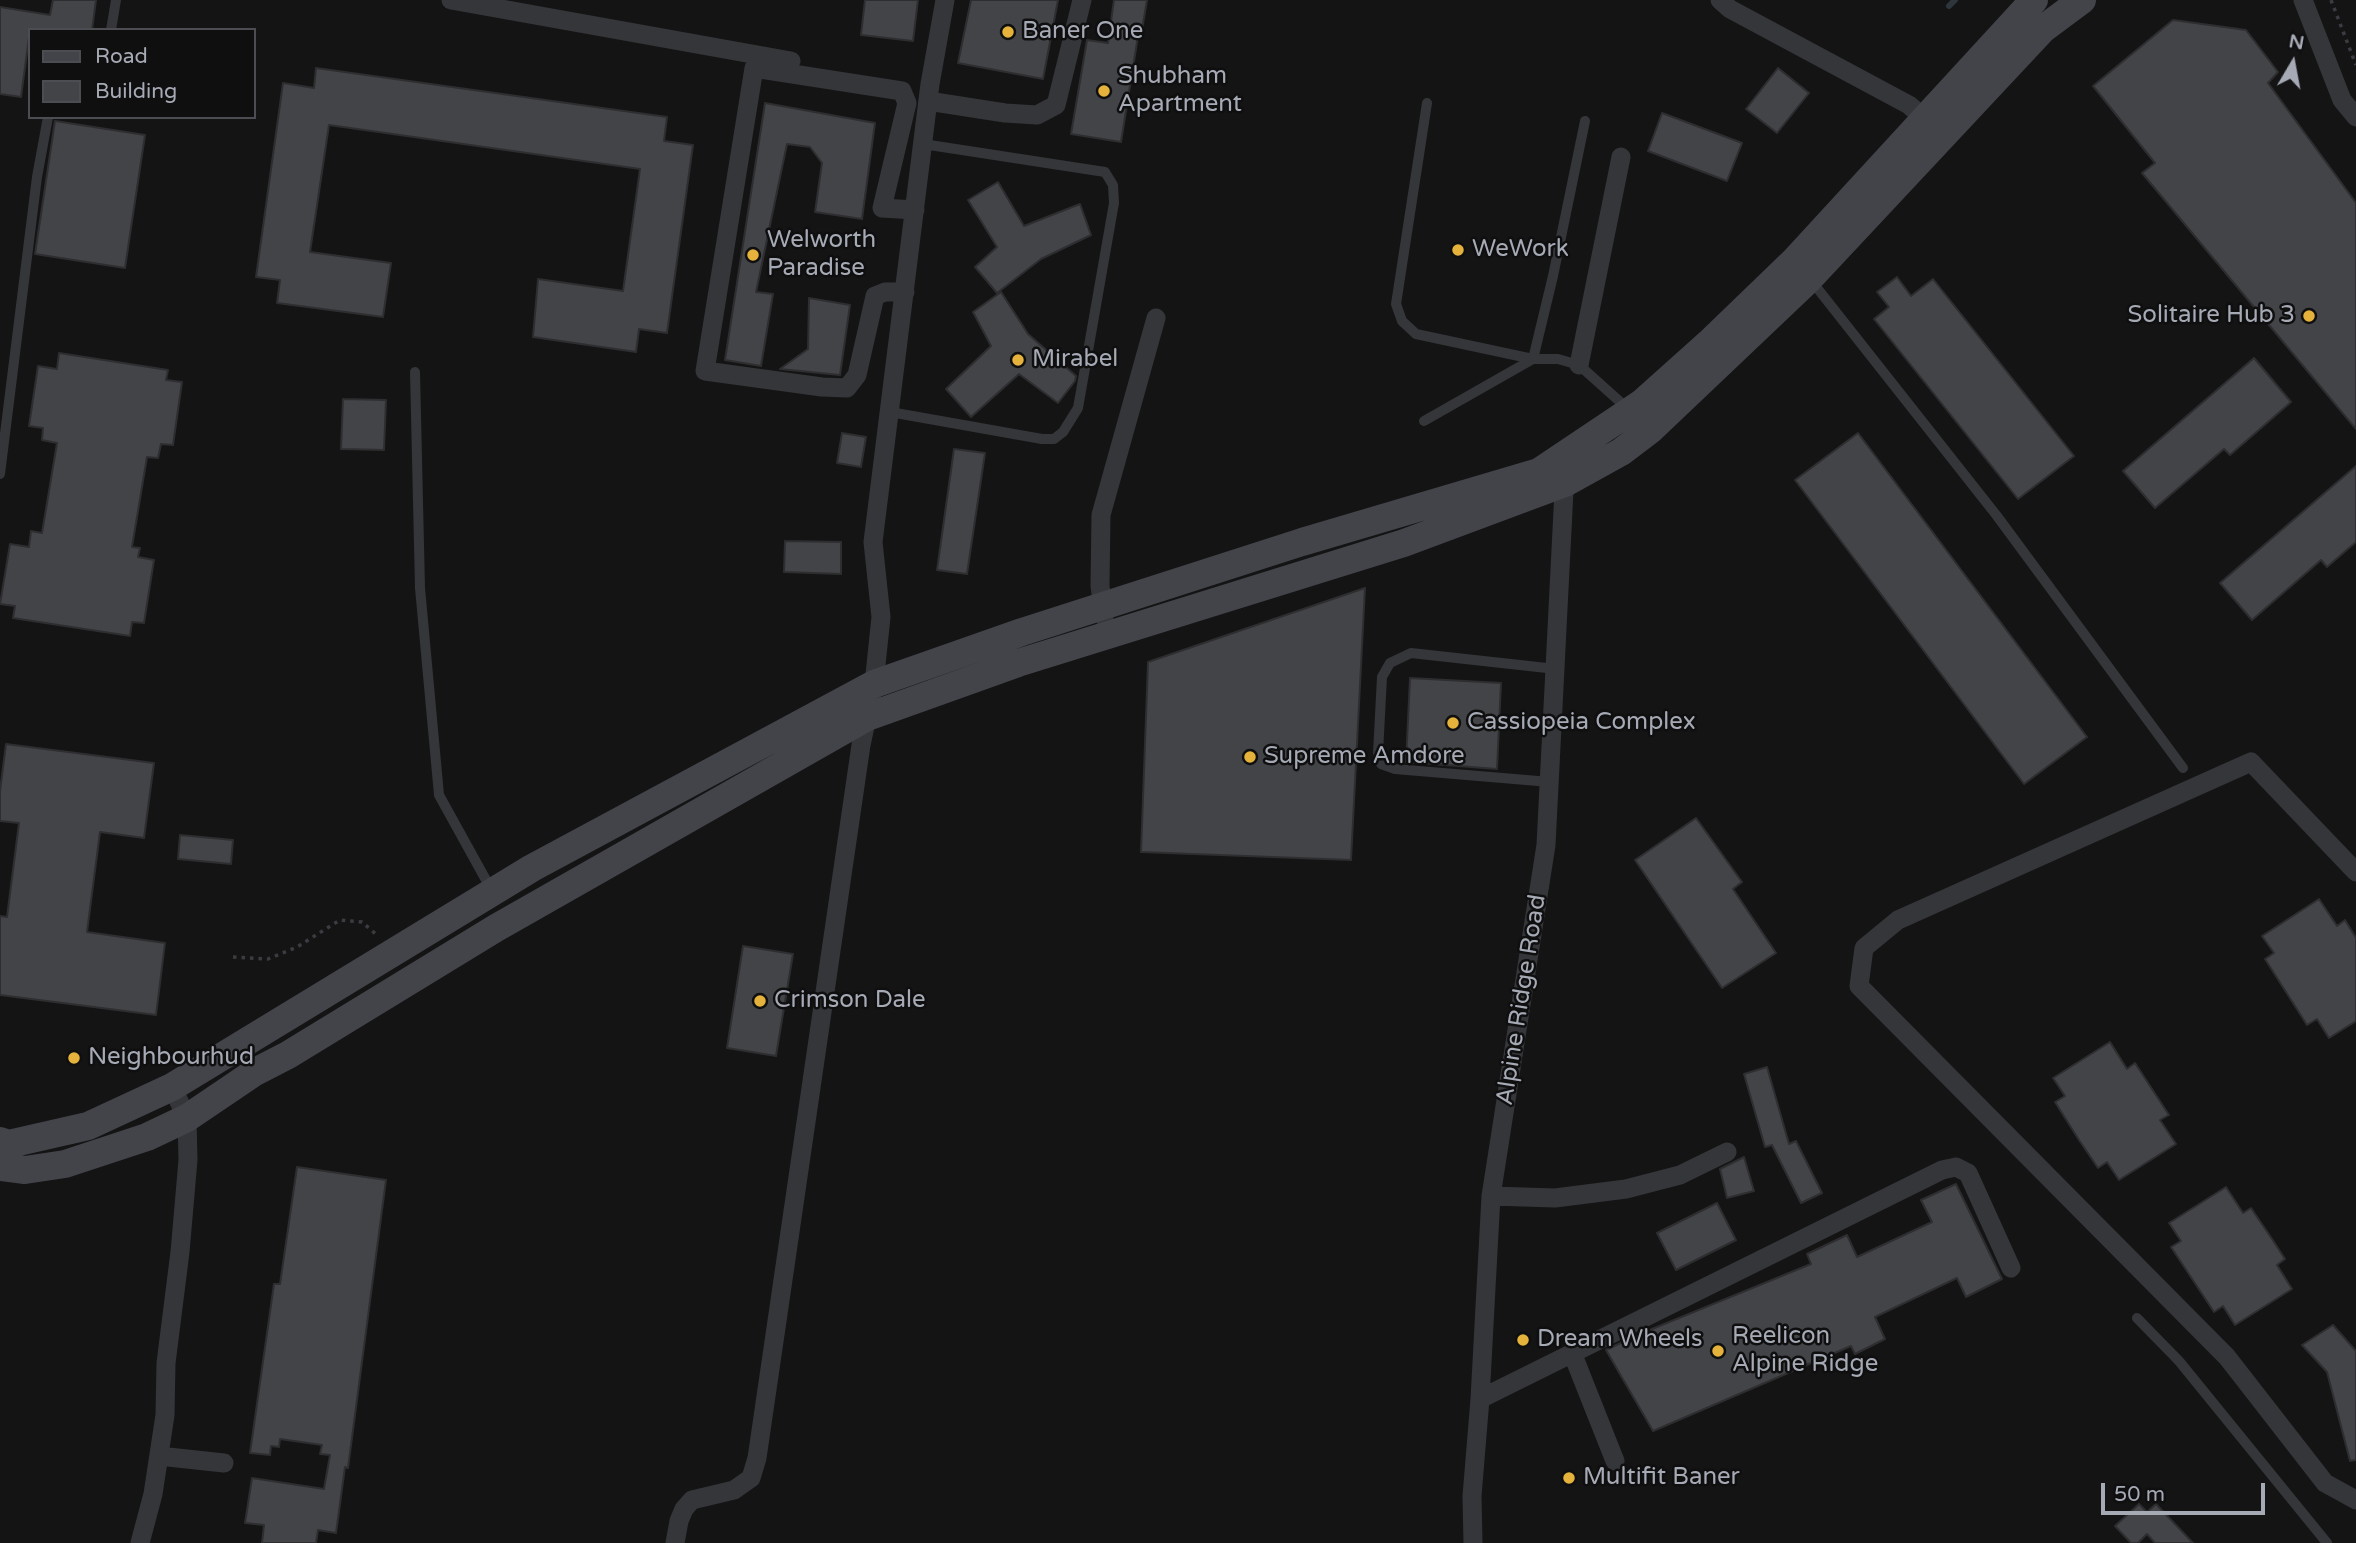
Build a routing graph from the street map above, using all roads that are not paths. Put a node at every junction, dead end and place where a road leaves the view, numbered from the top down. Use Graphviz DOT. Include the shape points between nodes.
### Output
graph roads {
  1 [pos="116,0"];
  2 [pos="451,0"];
  3 [pos="945,0"];
  4 [pos="1082,0"];
  5 [pos="1720,0"];
  6 [pos="2034,0"];
  7 [pos="2082,0"];
  8 [pos="2303,0"];
  9 [pos="111,28"];
  10 [pos="929,93"];
  11 [pos="1427,103"];
  12 [pos="2356,117"];
  13 [pos="48,119"];
  14 [pos="1584,121"];
  15 [pos="1935,127"];
  16 [pos="923,144"];
  17 [pos="1621,157"];
  18 [pos="915,210"];
  19 [pos="1810,279"];
  20 [pos="905,292"];
  21 [pos="1156,318"];
  22 [pos="1533,359"];
  23 [pos="1579,365"];
  24 [pos="415,372"];
  25 [pos="890,412"];
  26 [pos="1424,421"];
  27 [pos="1640,421"];
  28 [pos="1565,469"];
  29 [pos="0,474"];
  30 [pos="1102,606"];
  31 [pos="1106,636"];
  32 [pos="1556,669"];
  33 [pos="874,684"];
  34 [pos="867,717"];
  35 [pos="2183,768"];
  36 [pos="1550,782"];
  37 [pos="2356,872"];
  38 [pos="493,893"];
  39 [pos="172,1087"];
  40 [pos="187,1118"];
  41 [pos="0,1141"];
  42 [pos="1727,1152"];
  43 [pos="0,1167"];
  44 [pos="1491,1196"];
  45 [pos="2011,1268"];
  46 [pos="2137,1318"];
  47 [pos="1573,1354"];
  48 [pos="1480,1399"];
  49 [pos="159,1456"];
  50 [pos="1615,1461"];
  51 [pos="223,1463"];
  52 [pos="2356,1500"];
  53 [pos="140,1543"];
  54 [pos="675,1543"];
  55 [pos="1473,1543"];
  56 [pos="2327,1543"];
  1 -- 9 [label="lane"];
  2 -- 10 [label="street"];
  3 -- 10 [label="street"];
  4 -- 10 [label="street" via="1056,105 1037,115 1005,113"];
  5 -- 15 [label="street" via="1909,105"];
  6 -- 15 [label="street"];
  7 -- 15 [label="street" via="2043,29"];
  8 -- 12 [label="street" via="2342,100"];
  10 -- 16 [label="street"];
  11 -- 22 [label="lane" via="1396,304 1402,321 1416,334"];
  13 -- 29 [label="lane"];
  14 -- 22 [label="lane"];
  15 -- 19 [label="street"];
  15 -- 27 [label="street" via="1709,343"];
  16 -- 18 [label="street"];
  16 -- 25 [label="lane" via="1105,172 1113,185 1114,204 1078,408 1063,432 1054,439 1042,439"];
  17 -- 23 [label="street"];
  18 -- 20 [label="street"];
  18 -- 20 [label="street" via="882,208 906,103 902,91 754,68 705,371 847,388 857,375 875,296"];
  19 -- 27 [label="street"];
  19 -- 35 [label="lane" via="1997,516"];
  20 -- 25 [label="street"];
  21 -- 30 [label="street" via="1101,514"];
  22 -- 23 [label="lane"];
  22 -- 26 [label="lane"];
  23 -- 27 [label="lane"];
  24 -- 38 [label="lane" via="420,588 439,795"];
  25 -- 33 [label="street" via="873,542 881,617"];
  27 -- 28 [label="street"];
  28 -- 30 [label="street" via="1539,472 1302,542"];
  28 -- 31 [label="street" via="1404,542"];
  28 -- 32 [label="street, Alpine Ridge Road"];
  30 -- 31 [label="street"];
  30 -- 33 [label="street"];
  31 -- 34 [label="street"];
  32 -- 36 [label="street, Alpine Ridge Road"];
  32 -- 36 [label="lane" via="1411,653 1390,663 1382,677 1378,752 1381,764 1395,769"];
  33 -- 34 [label="street"];
  33 -- 38 [label="street"];
  34 -- 40 [label="street" via="496,928 255,1072"];
  34 -- 54 [label="street" via="757,1458 751,1478 734,1490 692,1500 679,1521"];
  36 -- 44 [label="street, Alpine Ridge Road" via="1546,845"];
  37 -- 52 [label="street" via="2251,762 1898,920 1864,948 1859,986 2227,1357 2325,1483"];
  38 -- 39 [label="street"];
  39 -- 40 [label="street"];
  39 -- 41 [label="street" via="88,1126 9,1144"];
  40 -- 43 [label="street" via="147,1137 65,1164 25,1170"];
  40 -- 49 [label="street" via="187,1174"];
  42 -- 44 [label="street" via="1680,1175 1626,1189 1555,1198"];
  44 -- 48 [label="street, Alpine Ridge Road"];
  45 -- 47 [label="street" via="1968,1173 1956,1167"];
  46 -- 56 [label="lane" via="2179,1361"];
  47 -- 48 [label="street"];
  47 -- 50 [label="street"];
  48 -- 55 [label="street, Alpine Ridge Road"];
  49 -- 51 [label="street"];
  49 -- 53 [label="street"];
}
